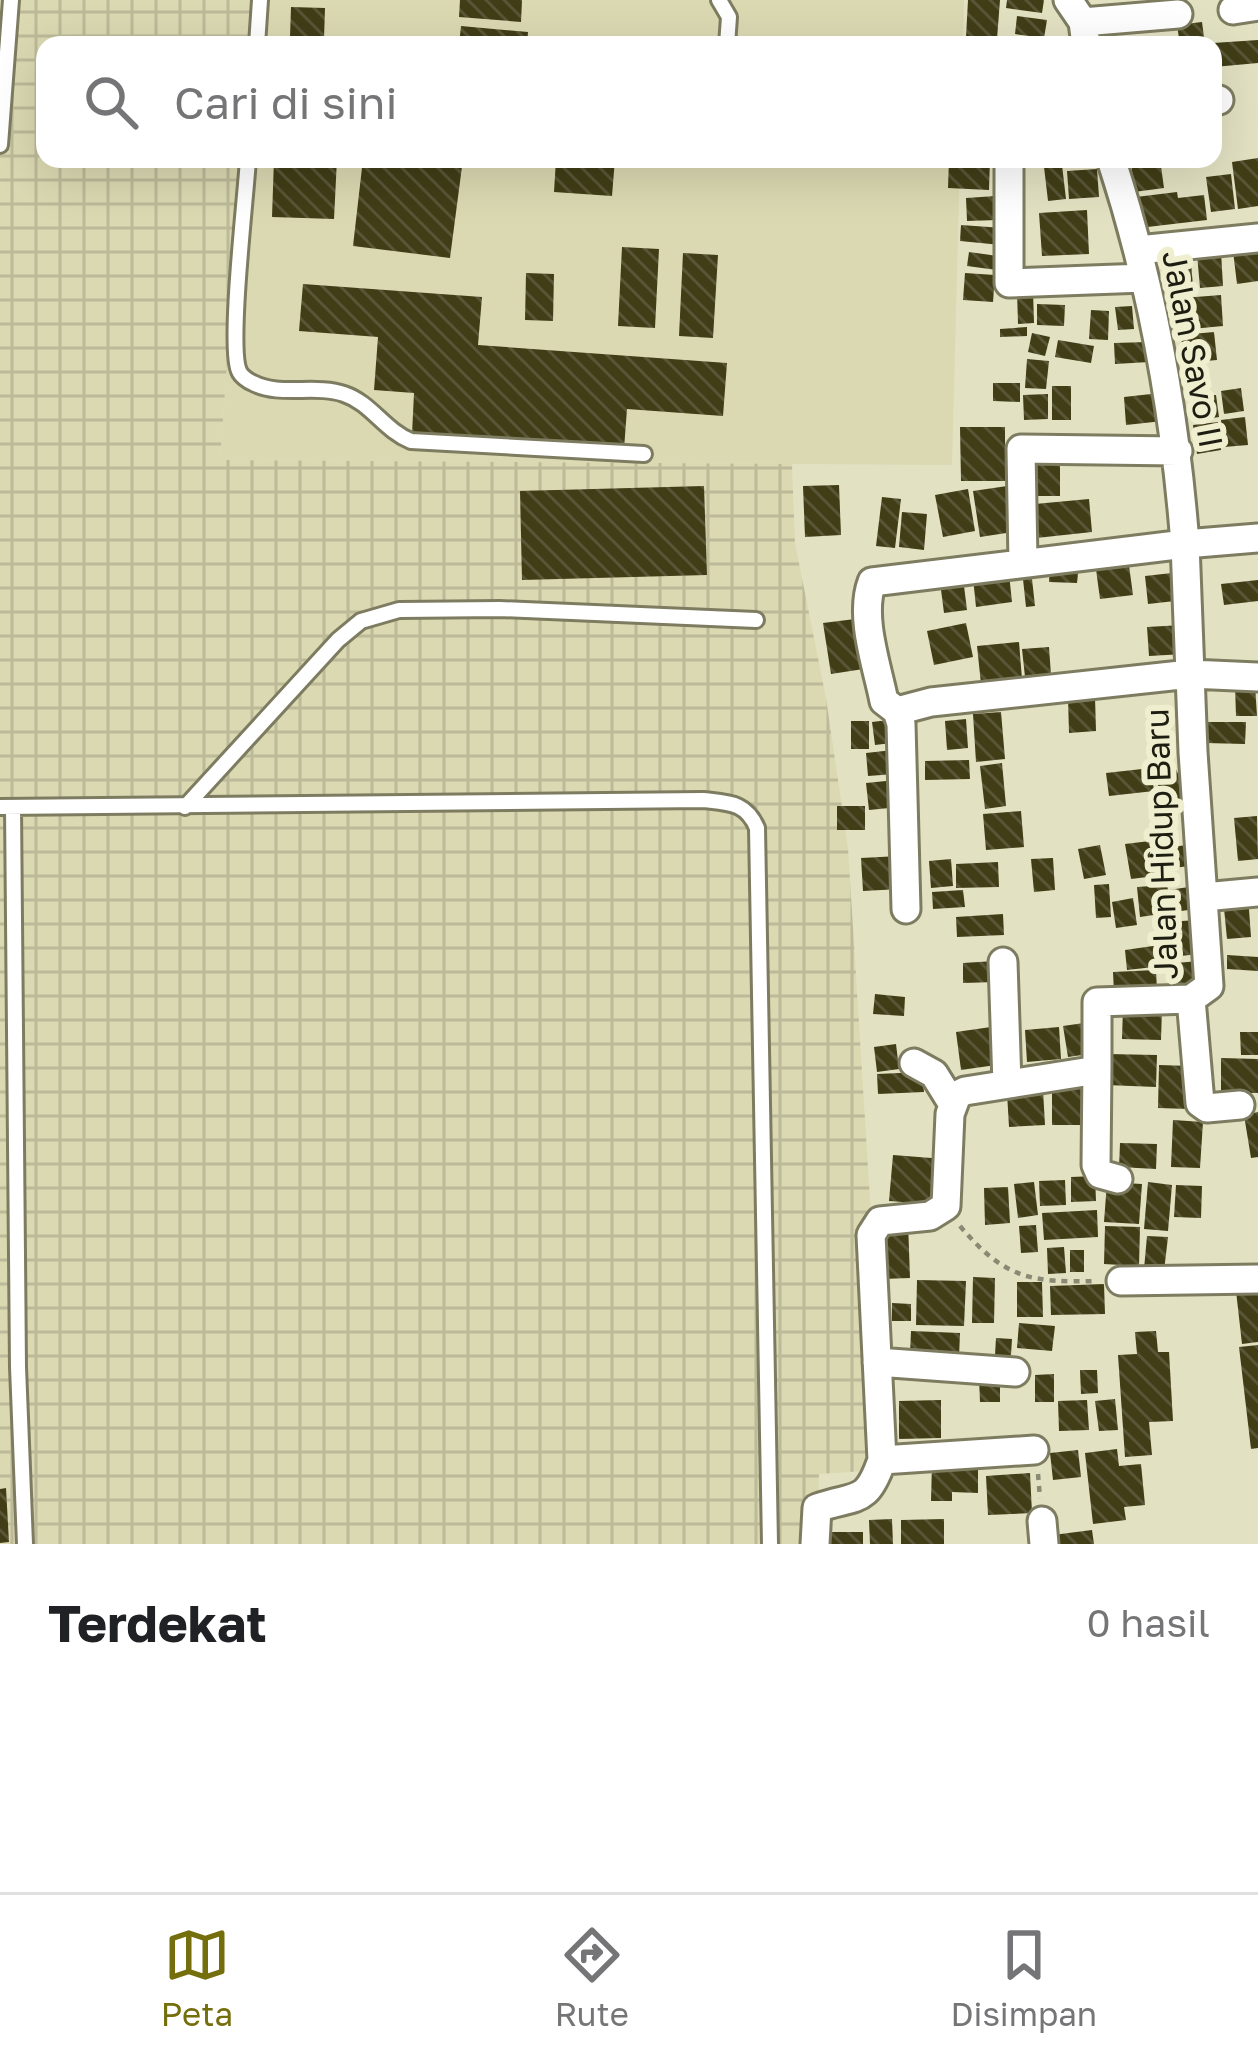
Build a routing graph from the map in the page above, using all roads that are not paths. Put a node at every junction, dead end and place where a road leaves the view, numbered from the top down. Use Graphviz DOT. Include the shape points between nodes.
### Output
graph roads {
  1 [pos="11,0"];
  2 [pos="260,0"];
  3 [pos="719,0"];
  4 [pos="1178,14"];
  5 [pos="1079,22"];
  6 [pos="258,36"];
  7 [pos="728,36"];
  8 [pos="0,141"];
  9 [pos="247,168"];
  10 [pos="1009,168"];
  11 [pos="1114,168"];
  12 [pos="1258,238"];
  13 [pos="1141,264"];
  14 [pos="1178,452"];
  15 [pos="644,454"];
  16 [pos="1258,538"];
  17 [pos="1179,545"];
  18 [pos="1023,562"];
  19 [pos="756,620"];
  20 [pos="1190,674"];
  21 [pos="1258,677"];
  22 [pos="897,711"];
  23 [pos="7,807"];
  24 [pos="185,807"];
  25 [pos="1258,892"];
  26 [pos="1204,897"];
  27 [pos="906,909"];
  28 [pos="1003,962"];
  29 [pos="1087,975"];
  30 [pos="1191,999"];
  31 [pos="1097,1002"];
  32 [pos="914,1063"];
  33 [pos="1097,1066"];
  34 [pos="1007,1084"];
  35 [pos="952,1102"];
  36 [pos="1240,1105"];
  37 [pos="1118,1179"];
  38 [pos="1258,1279"];
  39 [pos="1121,1281"];
  40 [pos="878,1362"];
  41 [pos="18,1367"];
  42 [pos="0,1368"];
  43 [pos="1015,1372"];
  44 [pos="1034,1450"];
  45 [pos="882,1460"];
  46 [pos="25,1544"];
  47 [pos="770,1544"];
  48 [pos="815,1544"];
  1 -- 8 [label="lane"];
  2 -- 6 [label="lane"];
  3 -- 7 [label="lane"];
  4 -- 5 [label="street"];
  9 -- 15 [label="lane" via="237,326 237,360 247,380 339,392 411,441"];
  10 -- 13 [label="street" via="1009,283"];
  11 -- 13 [label="street, Jalan Savo II"];
  12 -- 13 [label="street"];
  13 -- 14 [label="street, Jalan Savo II"];
  14 -- 17 [label="street, Jalan Savo II"];
  14 -- 18 [label="street" via="1021,449"];
  16 -- 17 [label="street"];
  17 -- 18 [label="street"];
  17 -- 20 [label="street, Jalan Hidup Baru"];
  18 -- 22 [label="street" via="872,582 871,638 884,701"];
  19 -- 24 [label="lane" via="500,609 378,614 338,640"];
  20 -- 21 [label="street"];
  20 -- 22 [label="street"];
  20 -- 26 [label="street, Jalan Hidup Baru"];
  22 -- 27 [label="street"];
  23 -- 24 [label="lane"];
  23 -- 41 [label="lane"];
  24 -- 47 [label="lane" via="703,800 750,812 757,827"];
  25 -- 26 [label="street"];
  26 -- 30 [label="street, Jalan Hidup Baru" via="1209,986"];
  28 -- 34 [label="street"];
  29 -- 31 [label="street"];
  30 -- 31 [label="street, Jalan Hidup Baru"];
  30 -- 36 [label="street" via="1200,1102"];
  31 -- 33 [label="street"];
  32 -- 35 [label="street" via="934,1074"];
  33 -- 34 [label="street"];
  33 -- 37 [label="street" via="1096,1166"];
  34 -- 35 [label="street" via="965,1090"];
  35 -- 40 [label="street" via="946,1206 880,1222 871,1235"];
  38 -- 39 [label="street"];
  40 -- 43 [label="street"];
  40 -- 45 [label="street"];
  41 -- 42 [label="lane"];
  41 -- 46 [label="lane"];
  44 -- 45 [label="street"];
  45 -- 48 [label="street" via="865,1496 817,1508"];
}
